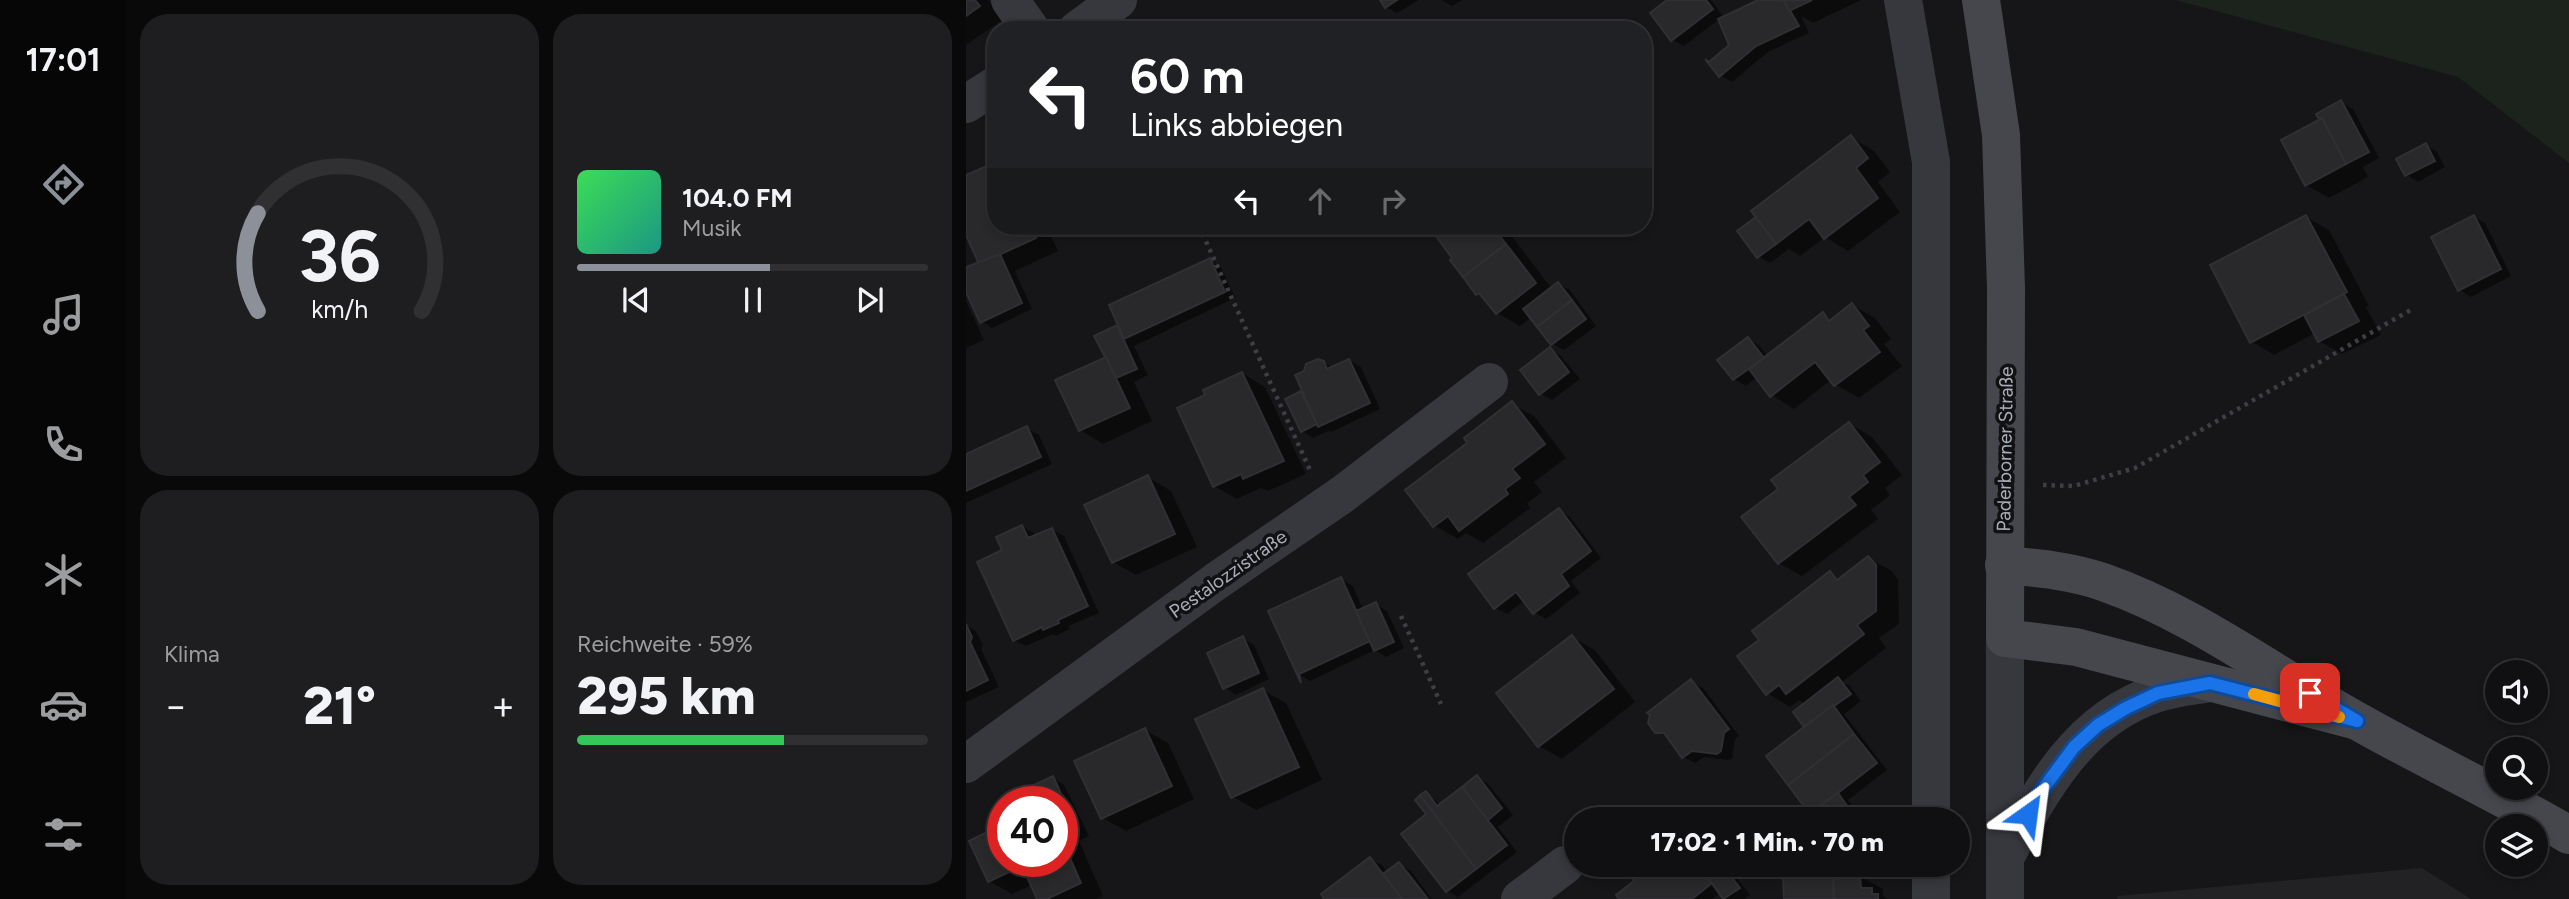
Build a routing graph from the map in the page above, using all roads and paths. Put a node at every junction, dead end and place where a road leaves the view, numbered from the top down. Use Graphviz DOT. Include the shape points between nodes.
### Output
graph roads {
  1 [pos="1010,0"];
  2 [pos="1118,0"];
  3 [pos="1903,0"];
  4 [pos="1981,0"];
  5 [pos="1025,21"];
  6 [pos="1089,21"];
  7 [pos="987,91"];
  8 [pos="966,104"];
  9 [pos="1203,235"];
  10 [pos="2414,308"];
  11 [pos="1489,382"];
  12 [pos="2006,484"];
  13 [pos="1326,506"];
  14 [pos="2004,565"];
  15 [pos="1401,616"];
  16 [pos="2005,638"];
  17 [pos="2210,683"];
  18 [pos="1441,704"];
  19 [pos="2357,721"];
  20 [pos="966,764"];
  21 [pos="1931,807"];
  22 [pos="2569,835"];
  23 [pos="2005,858"];
  24 [pos="1564,865"];
  25 [pos="1931,877"];
  26 [pos="1520,899"];
  27 [pos="1931,899"];
  28 [pos="2005,899"];
  1 -- 5 [label="street"];
  2 -- 6 [label="street"];
  3 -- 21 [label="street" via="1931,162"];
  4 -- 12 [label="main road, Paderborner Straße" via="2001,135"];
  7 -- 8 [label="street"];
  9 -- 13 [label="path"];
  10 -- 12 [label="path" via="2135,468 2074,486"];
  11 -- 13 [label="street, Pestalozzistraße"];
  12 -- 14 [label="main road, Paderborner Straße"];
  13 -- 20 [label="street, Pestalozzistraße"];
  14 -- 16 [label="main road, Paderborner Straße"];
  14 -- 19 [label="main road" via="2055,569 2103,582 2168,610"];
  15 -- 18 [label="path"];
  16 -- 17 [label="main road" via="2076,647"];
  16 -- 23 [label="street, Paderborner Straße"];
  17 -- 19 [label="main road"];
  17 -- 23 [label="street" via="2158,693 2098,725 2074,747 2040,793"];
  19 -- 22 [label="main road"];
  23 -- 28 [label="street, Paderborner Straße"];
  24 -- 26 [label="street"];
  25 -- 27 [label="street"];
}
